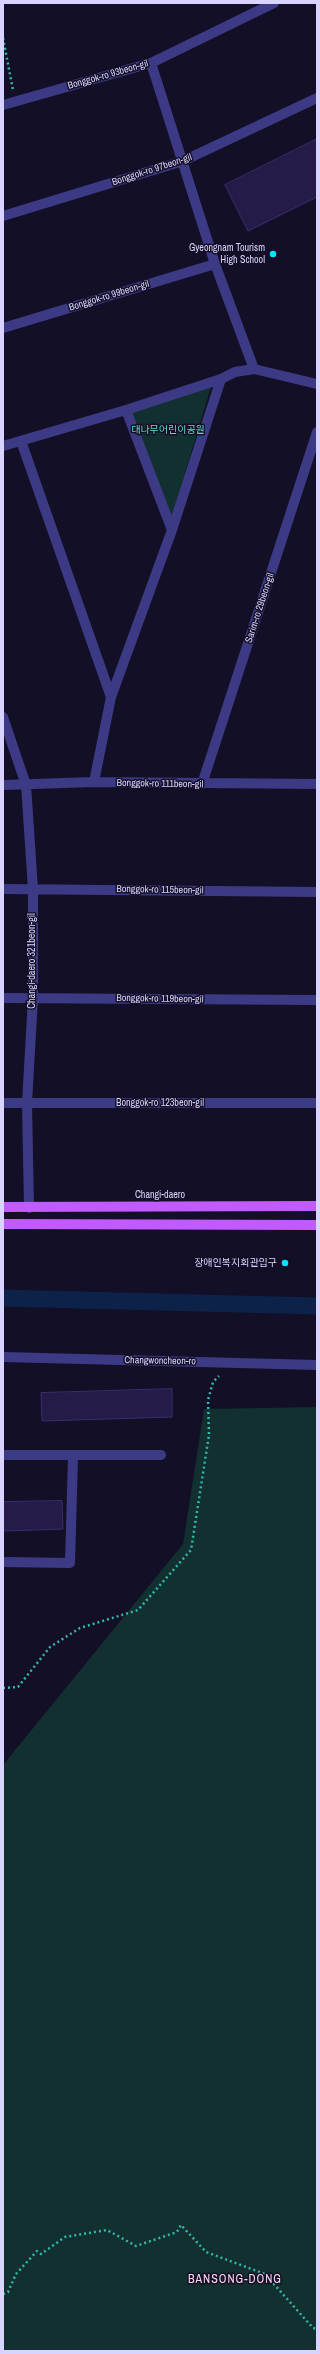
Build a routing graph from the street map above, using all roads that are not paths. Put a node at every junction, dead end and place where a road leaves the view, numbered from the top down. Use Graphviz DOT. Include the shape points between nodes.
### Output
graph roads {
  1 [pos="274,3"];
  2 [pos="151,63"];
  3 [pos="317,98"];
  4 [pos="3,105"];
  5 [pos="184,161"];
  6 [pos="3,216"];
  7 [pos="215,264"];
  8 [pos="3,328"];
  9 [pos="254,369"];
  10 [pos="221,379"];
  11 [pos="317,384"];
  12 [pos="126,410"];
  13 [pos="317,432"];
  14 [pos="21,441"];
  15 [pos="3,446"];
  16 [pos="172,530"];
  17 [pos="111,697"];
  18 [pos="3,717"];
  19 [pos="94,782"];
  20 [pos="317,783"];
  21 [pos="202,784"];
  22 [pos="3,785"];
  23 [pos="26,786"];
  24 [pos="3,889"];
  25 [pos="33,889"];
  26 [pos="317,892"];
  27 [pos="3,998"];
  28 [pos="33,998"];
  29 [pos="317,1000"];
  30 [pos="3,1103"];
  31 [pos="317,1103"];
  32 [pos="27,1104"];
  33 [pos="317,1206"];
  34 [pos="3,1207"];
  35 [pos="29,1208"];
  36 [pos="3,1224"];
  37 [pos="317,1225"];
  38 [pos="3,1357"];
  39 [pos="317,1365"];
  40 [pos="3,1455"];
  41 [pos="161,1456"];
  42 [pos="73,1457"];
  43 [pos="3,1562"];
  1 -- 2 [label="street, Bonggok-ro 93beon-gil"];
  2 -- 4 [label="street, Bonggok-ro 93beon-gil"];
  2 -- 5 [label="street"];
  3 -- 5 [label="street, Bonggok-ro 97beon-gil"];
  5 -- 6 [label="street, Bonggok-ro 97beon-gil"];
  5 -- 7 [label="street"];
  7 -- 8 [label="street, Bonggok-ro 99beon-gil"];
  7 -- 9 [label="street"];
  9 -- 10 [label="street" via="236,372"];
  9 -- 11 [label="street"];
  10 -- 12 [label="street"];
  10 -- 16 [label="street"];
  12 -- 14 [label="street"];
  12 -- 16 [label="street"];
  13 -- 21 [label="street, Sarim-ro 29beon-gil"];
  14 -- 15 [label="street"];
  14 -- 17 [label="street"];
  16 -- 17 [label="street"];
  17 -- 19 [label="street"];
  18 -- 23 [label="street, Changi-daero 321beon-gil"];
  19 -- 21 [label="street, Bonggok-ro 111beon-gil"];
  19 -- 23 [label="street, Bonggok-ro 111beon-gil"];
  20 -- 21 [label="street, Bonggok-ro 111beon-gil"];
  22 -- 23 [label="street, Bonggok-ro 111beon-gil"];
  23 -- 25 [label="street, Changi-daero 321beon-gil"];
  24 -- 25 [label="street, Bonggok-ro 115beon-gil"];
  25 -- 26 [label="street, Bonggok-ro 115beon-gil"];
  25 -- 28 [label="street, Changi-daero 321beon-gil"];
  27 -- 28 [label="street, Bonggok-ro 119beon-gil"];
  28 -- 29 [label="street, Bonggok-ro 119beon-gil"];
  28 -- 32 [label="street, Changi-daero 321beon-gil"];
  30 -- 32 [label="street, Bonggok-ro 123beon-gil"];
  31 -- 32 [label="street, Bonggok-ro 123beon-gil"];
  32 -- 35 [label="street, Changi-daero 321beon-gil"];
  33 -- 35 [label="main road, Changi-daero"];
  34 -- 35 [label="main road, Changi-daero"];
  36 -- 37 [label="main road"];
  38 -- 39 [label="street, Changwoncheon-ro"];
  40 -- 42 [label="street"];
  41 -- 42 [label="street"];
  42 -- 43 [label="street" via="70,1562"];
}
